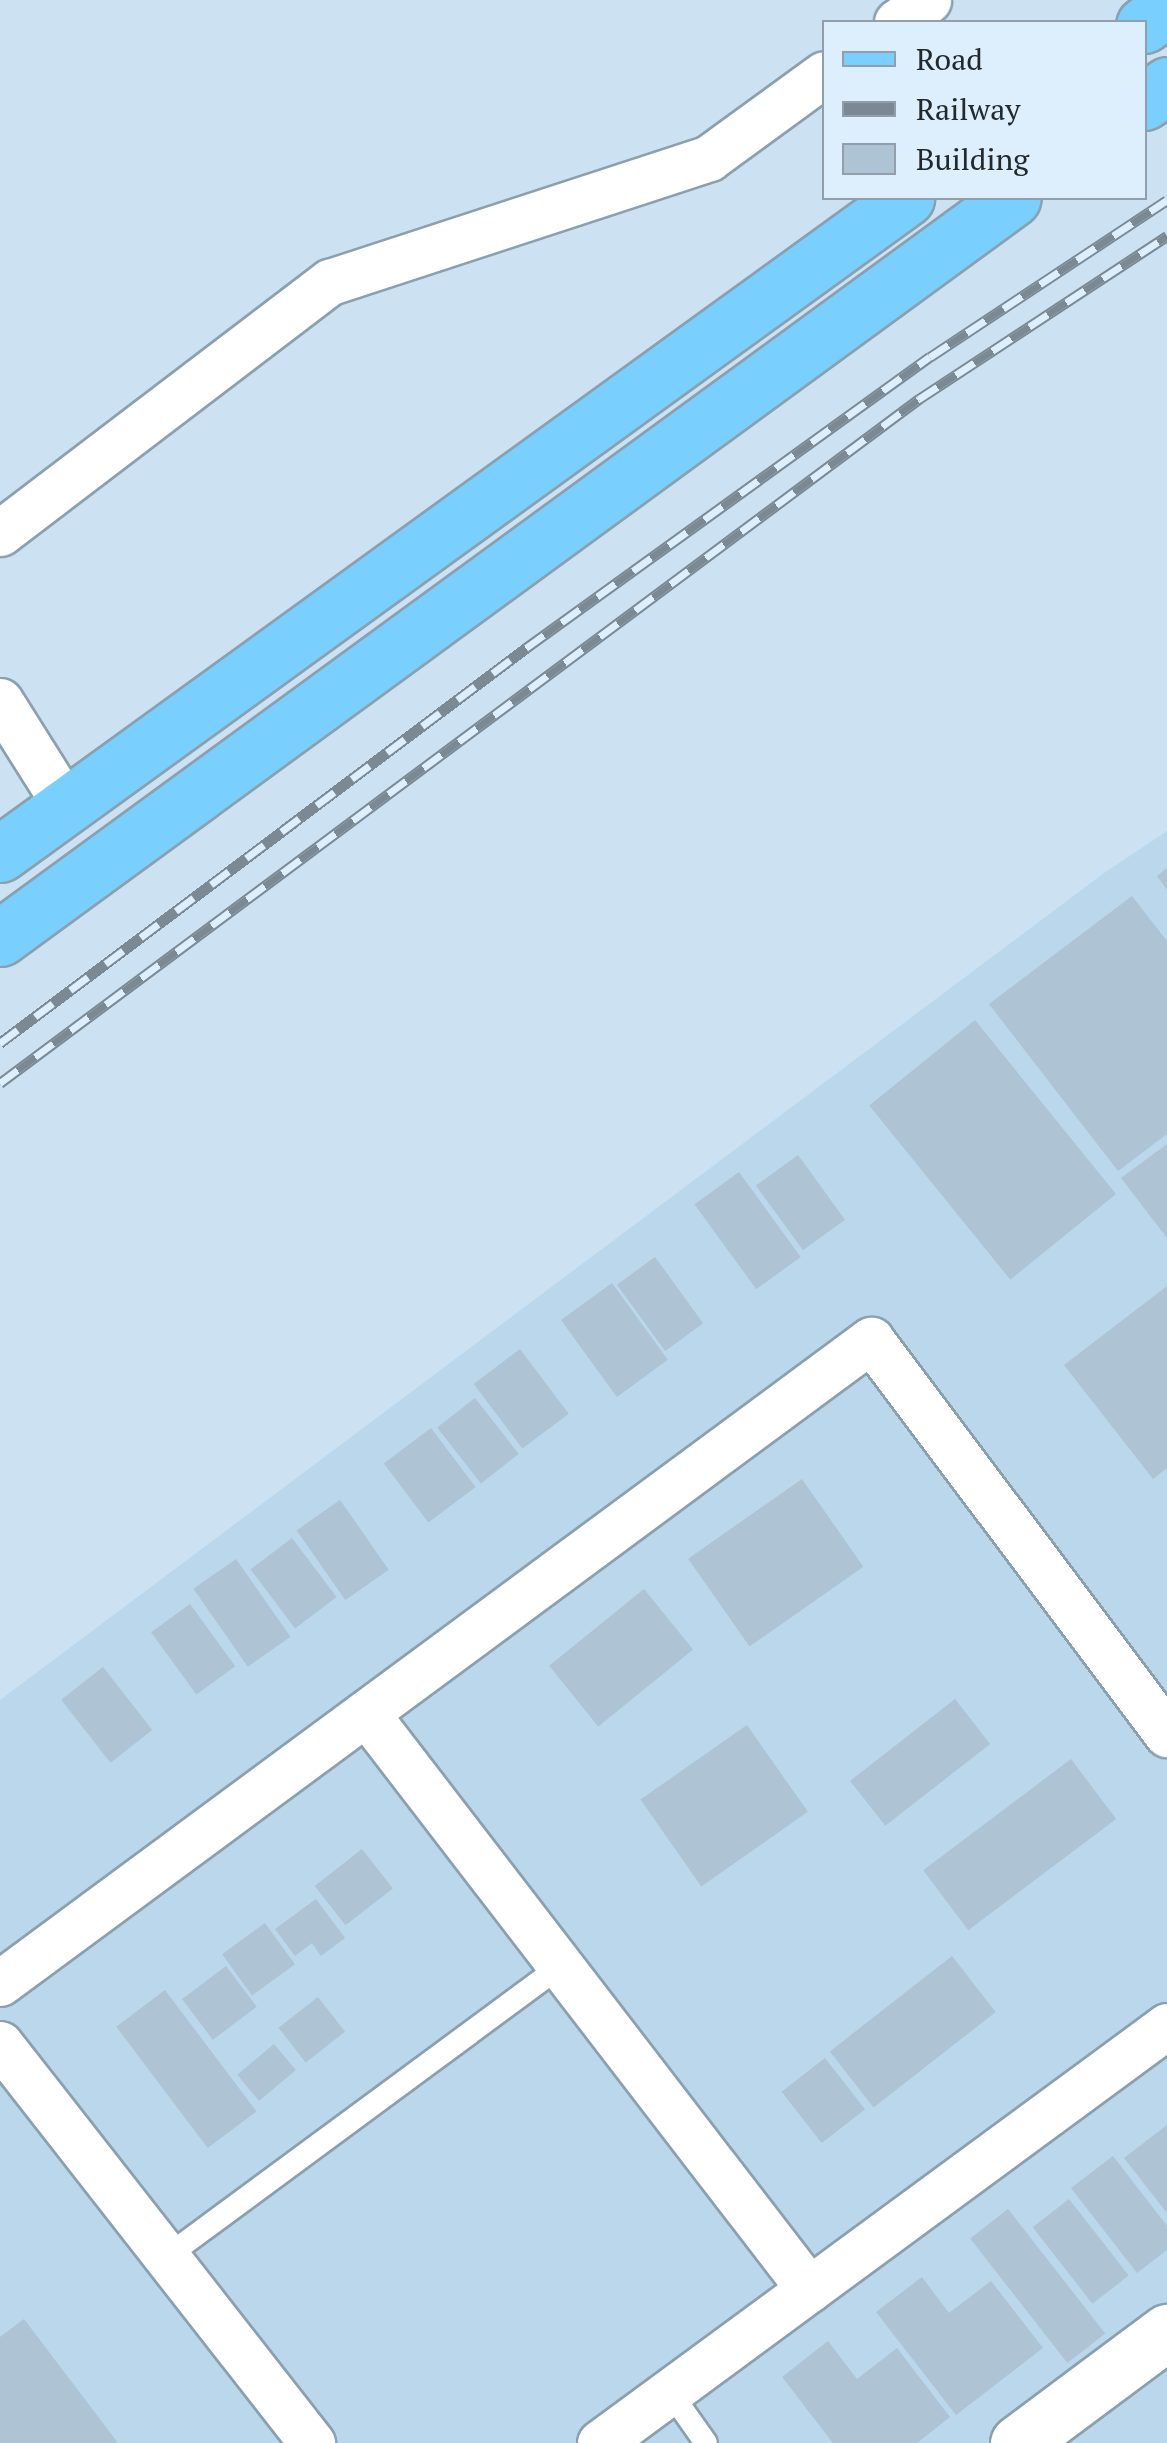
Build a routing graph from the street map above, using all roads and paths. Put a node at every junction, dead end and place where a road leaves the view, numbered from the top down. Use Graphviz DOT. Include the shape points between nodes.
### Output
graph roads {
  1 [pos="928,0"];
  2 [pos="899,20"];
  3 [pos="822,75"];
  4 [pos="903,200"];
  5 [pos="1011,200"];
  6 [pos="0,533"];
  7 [pos="0,701"];
  8 [pos="66,806"];
  9 [pos="0,854"];
  10 [pos="0,938"];
  11 [pos="366,1713"];
  12 [pos="1167,1734"];
  13 [pos="560,1966"];
  14 [pos="0,1983"];
  15 [pos="1167,2026"];
  16 [pos="0,2044"];
  17 [pos="166,2257"];
  18 [pos="809,2289"];
  19 [pos="1167,2332"];
  20 [pos="670,2392"];
  21 [pos="312,2443"];
  22 [pos="600,2443"];
  23 [pos="706,2443"];
  24 [pos="1018,2443"];
  1 -- 2 [label="street"];
  3 -- 6 [label="street" via="709,158 330,282"];
  4 -- 8 [label="main road"];
  5 -- 10 [label="main road"];
  7 -- 8 [label="street"];
  8 -- 9 [label="main road"];
  11 -- 12 [label="street" via="871,1340"];
  11 -- 13 [label="street"];
  11 -- 14 [label="street"];
  13 -- 17 [label="lane"];
  13 -- 18 [label="street"];
  15 -- 18 [label="street"];
  16 -- 17 [label="street"];
  17 -- 21 [label="street"];
  18 -- 20 [label="street"];
  19 -- 24 [label="street"];
  20 -- 22 [label="street"];
  20 -- 23 [label="lane"];
}
